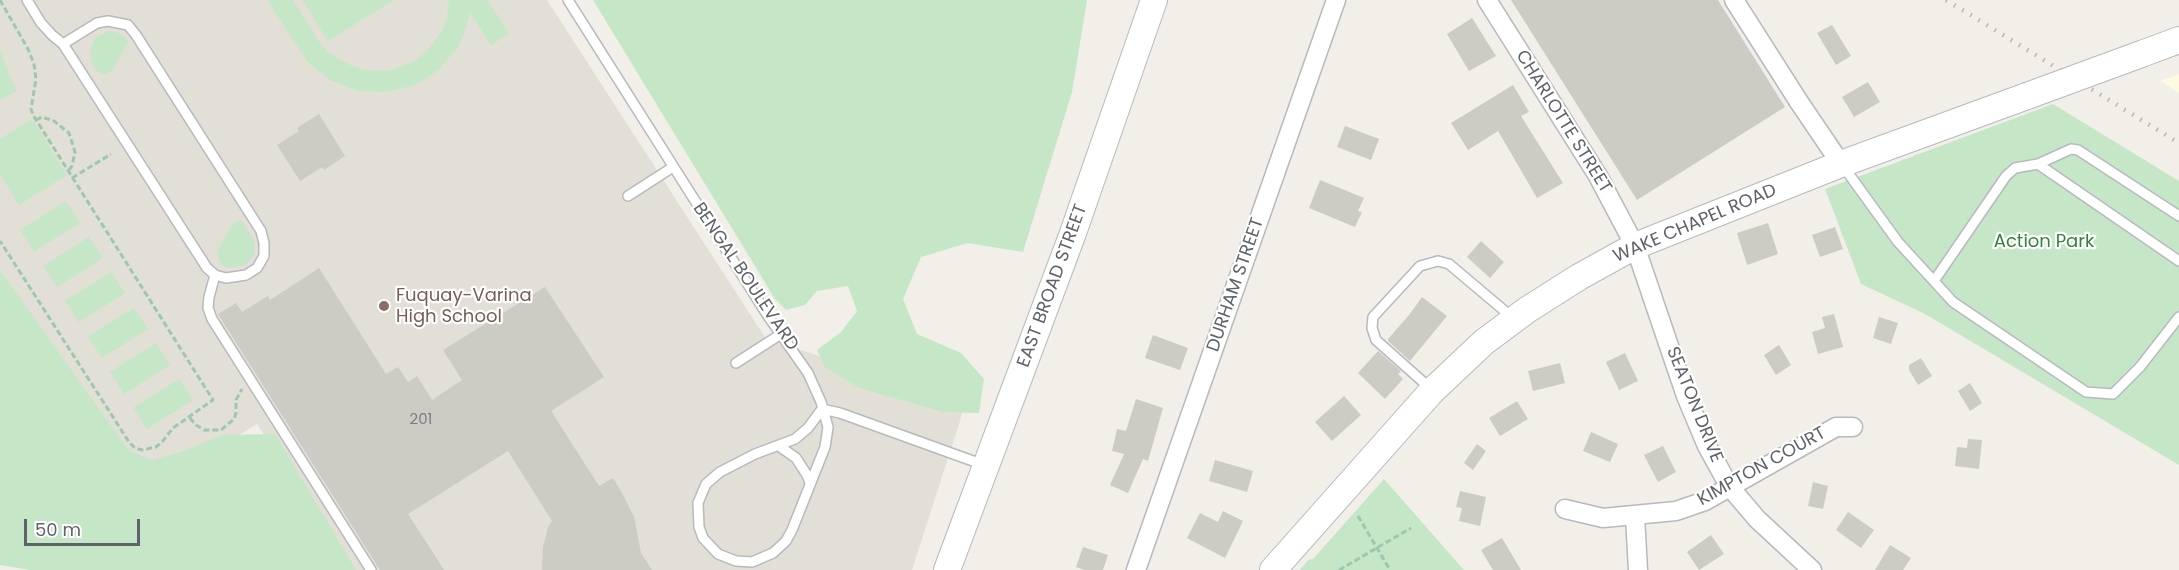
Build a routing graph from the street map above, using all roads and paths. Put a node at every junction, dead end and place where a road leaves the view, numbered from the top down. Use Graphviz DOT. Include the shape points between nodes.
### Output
graph roads {
  1 [pos="0,0"];
  2 [pos="27,0"];
  3 [pos="568,0"];
  4 [pos="1154,0"];
  5 [pos="1336,0"];
  6 [pos="1487,0"];
  7 [pos="1734,0"];
  8 [pos="2179,40"];
  9 [pos="63,44"];
  10 [pos="36,120"];
  11 [pos="111,154"];
  12 [pos="1841,164"];
  13 [pos="2038,164"];
  14 [pos="673,167"];
  15 [pos="68,171"];
  16 [pos="72,178"];
  17 [pos="628,196"];
  18 [pos="2179,216"];
  19 [pos="0,241"];
  20 [pos="1635,246"];
  21 [pos="2179,261"];
  22 [pos="215,275"];
  23 [pos="1934,281"];
  24 [pos="2179,317"];
  25 [pos="1515,319"];
  26 [pos="781,334"];
  27 [pos="736,363"];
  28 [pos="246,386"];
  29 [pos="1432,391"];
  30 [pos="822,409"];
  31 [pos="190,418"];
  32 [pos="1853,427"];
  33 [pos="779,446"];
  34 [pos="986,466"];
  35 [pos="810,483"];
  36 [pos="1729,486"];
  37 [pos="1565,509"];
  38 [pos="1358,516"];
  39 [pos="1635,516"];
  40 [pos="1411,528"];
  41 [pos="1377,548"];
  42 [pos="371,570"];
  43 [pos="947,570"];
  44 [pos="1136,570"];
  45 [pos="1273,570"];
  46 [pos="1338,570"];
  47 [pos="1390,570"];
  48 [pos="1638,570"];
  49 [pos="1812,570"];
  1 -- 10 [label="path" via="34,64 36,89 31,109"];
  2 -- 9 [label="lane" via="41,23"];
  3 -- 14 [label="lane, BENGAL BOULEVARD"];
  4 -- 34 [label="main road, EAST BROAD STREET"];
  5 -- 44 [label="street, DURHAM STREET"];
  6 -- 20 [label="street, CHARLOTTE STREET" via="1598,176"];
  7 -- 12 [label="street"];
  8 -- 12 [label="main road, WAKE CHAPEL ROAD, bridge"];
  9 -- 22 [label="lane" via="200,258"];
  9 -- 22 [label="lane" via="108,21 128,26 136,35 261,231 264,256 257,268 235,278"];
  10 -- 15 [label="path"];
  10 -- 15 [label="path" via="42,117 54,121 69,133 75,152"];
  11 -- 16 [label="path"];
  12 -- 20 [label="main road, WAKE CHAPEL ROAD"];
  12 -- 23 [label="lane" via="1898,242"];
  13 -- 18 [label="lane" via="2071,149 2078,150"];
  13 -- 21 [label="lane"];
  13 -- 23 [label="lane" via="2016,168 2006,176"];
  14 -- 17 [label="lane"];
  14 -- 26 [label="lane, BENGAL BOULEVARD"];
  15 -- 16 [label="path"];
  16 -- 31 [label="path" via="213,400"];
  19 -- 31 [label="path" via="135,448 156,447 173,428"];
  20 -- 25 [label="main road, WAKE CHAPEL ROAD" via="1578,277"];
  20 -- 36 [label="street, SEATON DRIVE" via="1686,396"];
  22 -- 42 [label="lane" via="208,308 212,319"];
  23 -- 24 [label="lane" via="1953,302 2086,392 2113,394"];
  25 -- 29 [label="main road, WAKE CHAPEL ROAD"];
  25 -- 29 [label="lane" via="1449,264 1438,261 1420,266 1373,317 1372,328 1376,340"];
  26 -- 27 [label="lane"];
  26 -- 30 [label="lane, BENGAL BOULEVARD" via="815,384"];
  28 -- 31 [label="path" via="237,394 234,419 221,430 204,430"];
  29 -- 45 [label="main road, WAKE CHAPEL ROAD"];
  30 -- 33 [label="lane" via="802,435"];
  30 -- 34 [label="lane" via="840,412"];
  30 -- 35 [label="lane, BENGAL BOULEVARD" via="827,436"];
  32 -- 36 [label="street, KIMPTON COURT" via="1836,427"];
  33 -- 35 [label="lane" via="796,459"];
  33 -- 35 [label="lane" via="720,472 706,484 697,514 699,527 710,546 736,561 752,562 773,553 792,530"];
  34 -- 43 [label="main road, EAST BROAD STREET"];
  36 -- 39 [label="street, KIMPTON COURT" via="1705,501 1676,511"];
  36 -- 49 [label="street, SEATON DRIVE"];
  37 -- 39 [label="street, KIMPTON COURT" via="1603,518"];
  38 -- 41 [label="path"];
  39 -- 48 [label="street"];
  40 -- 41 [label="path"];
  41 -- 46 [label="path"];
  41 -- 47 [label="path"];
}
